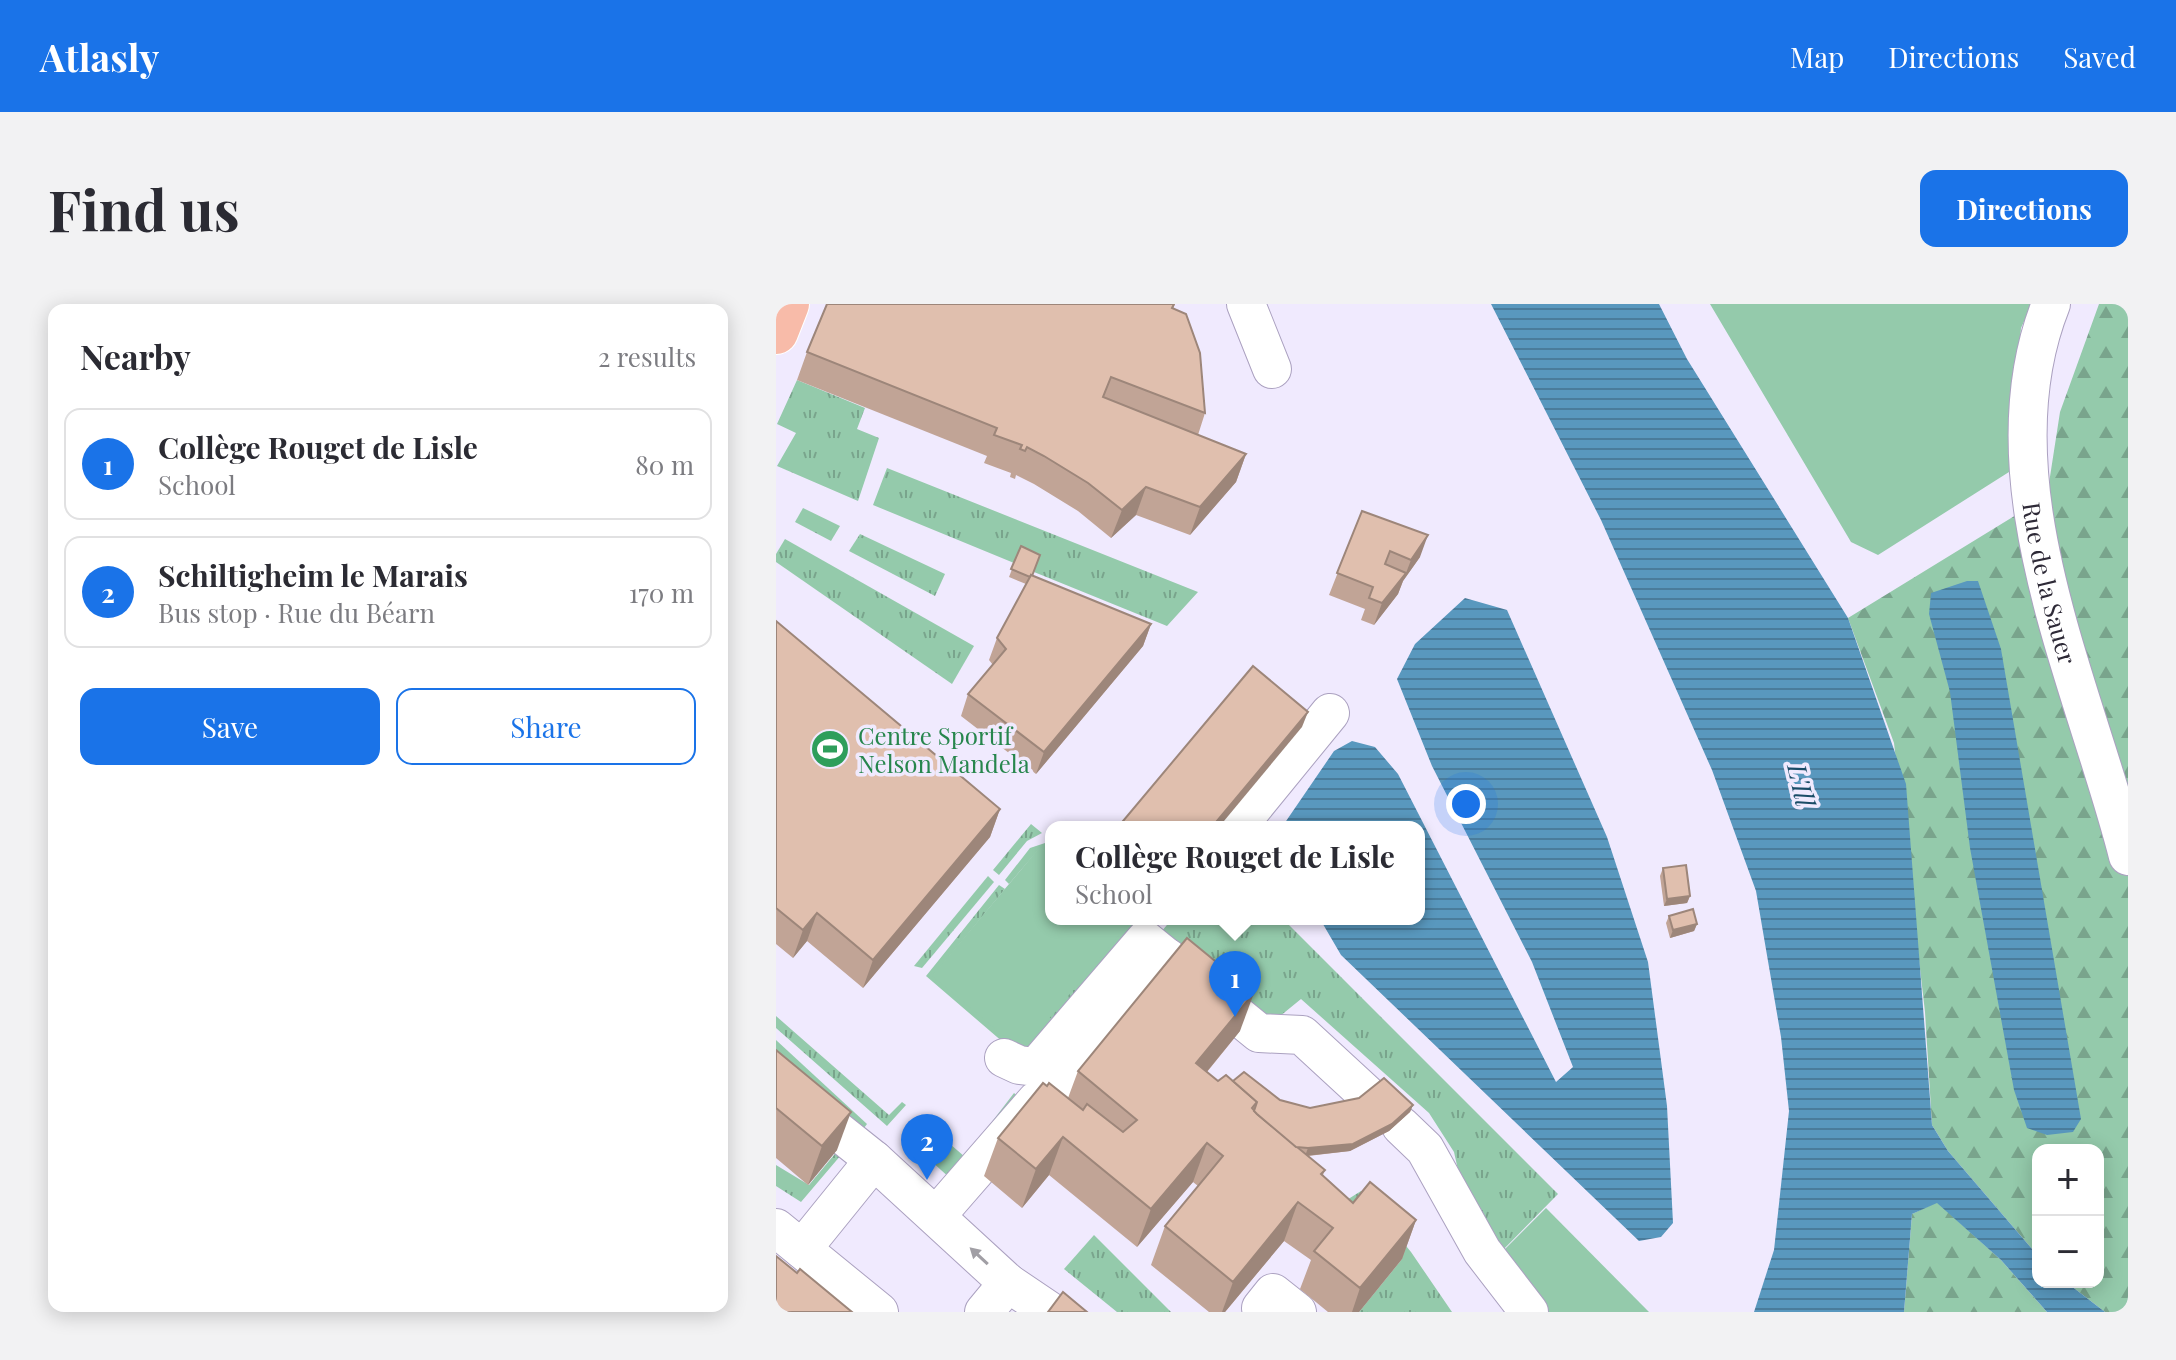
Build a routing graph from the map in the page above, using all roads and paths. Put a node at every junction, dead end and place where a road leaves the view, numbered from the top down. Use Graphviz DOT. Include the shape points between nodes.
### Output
graph roads {
  1 [pos="787,304"];
  2 [pos="1246,304"];
  3 [pos="2051,304"];
  4 [pos="776,332"];
  5 [pos="1272,369"];
  6 [pos="1330,713"];
  7 [pos="1242,821"];
  8 [pos="2128,856"];
  9 [pos="1158,939"];
  10 [pos="1004,1058"];
  11 [pos="776,1082"];
  12 [pos="1366,1094"];
  13 [pos="1401,1126"];
  14 [pos="874,1160"];
  15 [pos="936,1216"];
  16 [pos="789,1238"];
  17 [pos="1008,1283"];
  18 [pos="879,1312"];
  19 [pos="984,1312"];
  20 [pos="1051,1312"];
  21 [pos="1529,1312"];
  1 -- 4 [label="main road"];
  2 -- 5 [label="street"];
  3 -- 8 [label="street, Rue de la Sauer" via="2039,335 2029,421 2030,487 2052,609"];
  6 -- 7 [label="street"];
  9 -- 10 [label="street" via="1036,1067"];
  9 -- 12 [label="street" via="1259,1033 1302,1035"];
  9 -- 15 [label="street" via="1053,1101 1036,1101"];
  11 -- 14 [label="street"];
  13 -- 21 [label="street" via="1425,1149 1482,1251"];
  14 -- 15 [label="street"];
  14 -- 16 [label="street"];
  17 -- 15 [label="street, one-way"];
  16 -- 18 [label="street"];
  17 -- 19 [label="street"];
  17 -- 20 [label="street"];
}
